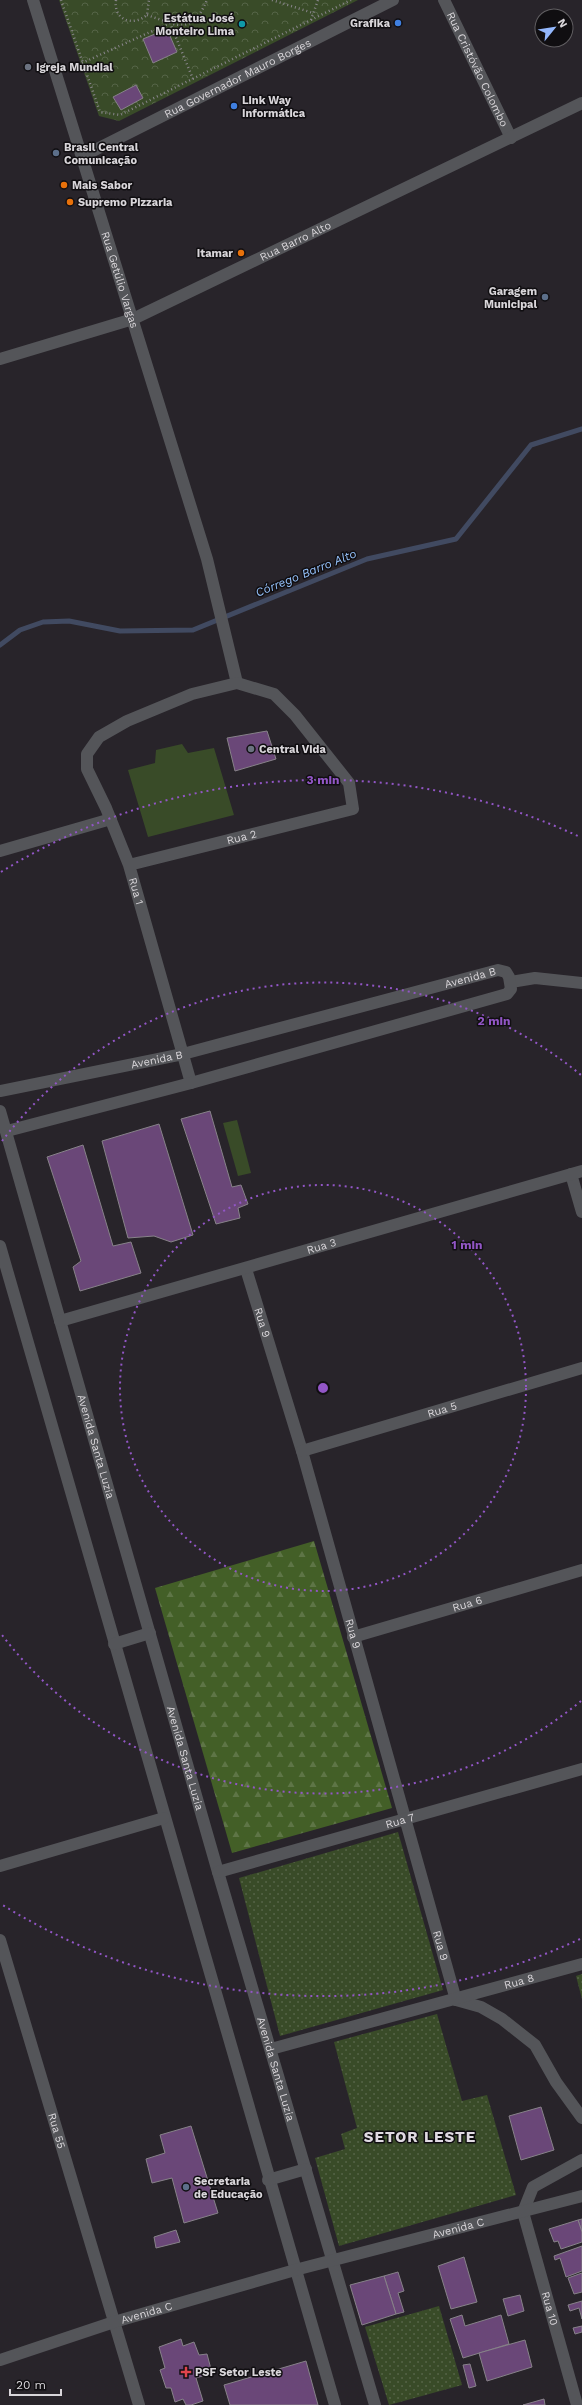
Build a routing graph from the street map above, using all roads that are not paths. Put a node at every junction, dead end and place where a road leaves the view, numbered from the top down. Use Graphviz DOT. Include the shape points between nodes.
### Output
graph roads {
  1 [pos="33,0"];
  2 [pos="393,0"];
  3 [pos="444,0"];
  4 [pos="582,103"];
  5 [pos="511,138"];
  6 [pos="83,156"];
  7 [pos="133,319"];
  8 [pos="0,359"];
  9 [pos="237,683"];
  10 [pos="111,819"];
  11 [pos="0,852"];
  12 [pos="130,865"];
  13 [pos="511,982"];
  14 [pos="582,983"];
  15 [pos="183,1054"];
  16 [pos="191,1083"];
  17 [pos="0,1092"];
  18 [pos="0,1111"];
  19 [pos="7,1131"];
  20 [pos="576,1172"];
  21 [pos="582,1212"];
  22 [pos="0,1246"];
  23 [pos="246,1268"];
  24 [pos="60,1321"];
  25 [pos="582,1368"];
  26 [pos="302,1451"];
  27 [pos="582,1570"];
  28 [pos="150,1633"];
  29 [pos="353,1637"];
  30 [pos="114,1644"];
  31 [pos="582,1769"];
  32 [pos="164,1818"];
  33 [pos="404,1818"];
  34 [pos="0,1866"];
  35 [pos="218,1872"];
  36 [pos="0,1940"];
  37 [pos="582,1964"];
  38 [pos="456,2000"];
  39 [pos="271,2049"];
  40 [pos="582,2118"];
  41 [pos="582,2160"];
  42 [pos="306,2169"];
  43 [pos="268,2180"];
  44 [pos="582,2196"];
  45 [pos="524,2212"];
  46 [pos="333,2259"];
  47 [pos="295,2270"];
  48 [pos="114,2322"];
  49 [pos="0,2360"];
  50 [pos="578,2400"];
  51 [pos="139,2405"];
  52 [pos="335,2405"];
  53 [pos="376,2405"];
  1 -- 6 [label="street, Rua Getúlio Vargas"];
  2 -- 6 [label="street, Rua Governador Mauro Borges"];
  3 -- 5 [label="street, Rua Cristóvão Colombo"];
  4 -- 5 [label="street, Rua Barro Alto"];
  5 -- 7 [label="street, Rua Barro Alto"];
  6 -- 7 [label="street, Rua Getúlio Vargas"];
  7 -- 8 [label="street, Rua Barro Alto"];
  7 -- 9 [label="street, Rua Getúlio Vargas" via="208,559"];
  9 -- 10 [label="street, Rua 1" via="192,694 162,705 99,737 87,754 86,769"];
  9 -- 12 [label="street, Rua 2" via="274,694 295,715 349,783 353,808"];
  10 -- 11 [label="street"];
  10 -- 12 [label="street, Rua 1"];
  12 -- 15 [label="street, Rua 1"];
  13 -- 14 [label="street" via="535,978"];
  13 -- 15 [label="street, Avenida B" via="506,972 498,970"];
  13 -- 16 [label="street, Avenida B" via="511,989 507,994"];
  15 -- 16 [label="street, Rua 1"];
  15 -- 17 [label="street, Avenida B"];
  16 -- 19 [label="street, Avenida B"];
  18 -- 19 [label="street, Avenida Santa Luzia"];
  19 -- 24 [label="street, Avenida Santa Luzia"];
  20 -- 21 [label="street"];
  20 -- 23 [label="street, Rua 3"];
  22 -- 30 [label="street"];
  23 -- 24 [label="street, Rua 3"];
  23 -- 26 [label="street, Rua 9"];
  24 -- 28 [label="street, Avenida Santa Luzia"];
  25 -- 26 [label="street, Rua 5"];
  26 -- 29 [label="street, Rua 9"];
  27 -- 29 [label="street, Rua 6"];
  28 -- 30 [label="street"];
  28 -- 35 [label="street, Avenida Santa Luzia"];
  29 -- 33 [label="street, Rua 9"];
  30 -- 32 [label="street"];
  31 -- 33 [label="street, Rua 7"];
  32 -- 34 [label="street"];
  32 -- 43 [label="street"];
  33 -- 35 [label="street, Rua 7"];
  33 -- 38 [label="street, Rua 9"];
  35 -- 39 [label="street, Avenida Santa Luzia"];
  36 -- 48 [label="street, Rua 55"];
  37 -- 38 [label="street, Rua 8"];
  38 -- 39 [label="street, Rua 8"];
  38 -- 40 [label="street" via="481,2007 535,2045 556,2082"];
  39 -- 42 [label="street, Avenida Santa Luzia"];
  41 -- 45 [label="street" via="533,2186"];
  42 -- 43 [label="street"];
  42 -- 46 [label="street, Avenida Santa Luzia"];
  43 -- 47 [label="street"];
  44 -- 45 [label="street, Avenida C"];
  45 -- 46 [label="street, Avenida C"];
  45 -- 50 [label="street, Rua 10"];
  46 -- 47 [label="street, Avenida C"];
  46 -- 53 [label="street, Avenida Santa Luzia"];
  47 -- 48 [label="street, Avenida C"];
  47 -- 52 [label="street"];
  48 -- 49 [label="street, Avenida C"];
  48 -- 51 [label="street, Rua 55"];
}
